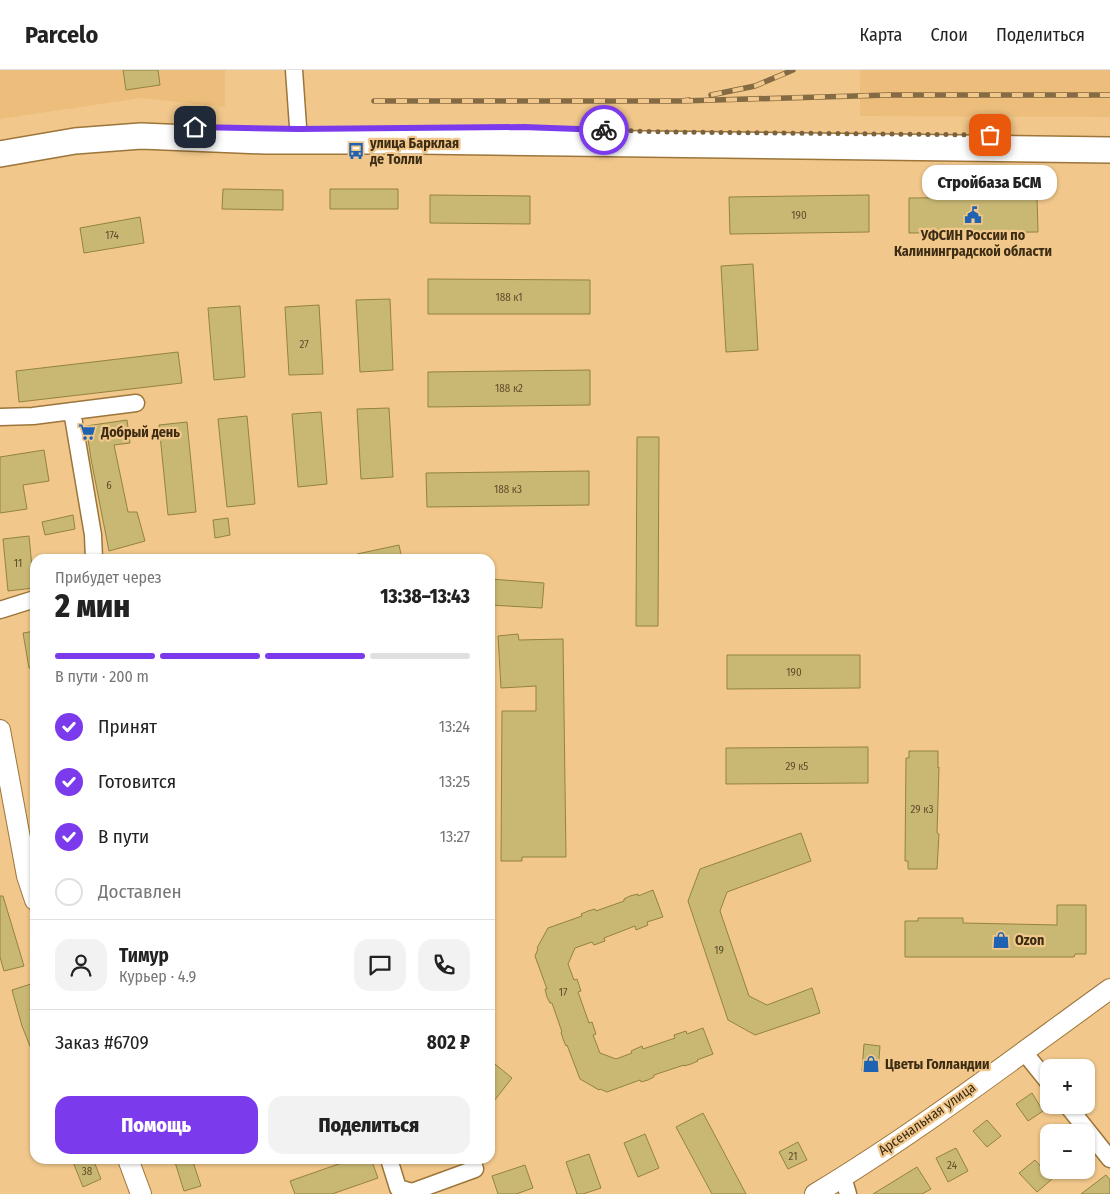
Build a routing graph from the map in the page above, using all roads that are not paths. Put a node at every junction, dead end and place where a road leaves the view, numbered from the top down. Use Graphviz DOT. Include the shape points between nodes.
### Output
graph roads {
  1 [pos="294,70"];
  2 [pos="299,135"];
  3 [pos="1110,136"];
  4 [pos="0,140"];
  5 [pos="1110,150"];
  6 [pos="0,154"];
  7 [pos="136,403"];
  8 [pos="72,411"];
  9 [pos="0,417"];
  10 [pos="94,554"];
  11 [pos="30,601"];
  12 [pos="0,610"];
  13 [pos="0,730"];
  14 [pos="30,871"];
  15 [pos="1110,988"];
  16 [pos="1024,1052"];
  17 [pos="1040,1071"];
  18 [pos="1074,1114"];
  19 [pos="1110,1159"];
  20 [pos="130,1164"];
  21 [pos="391,1164"];
  22 [pos="474,1164"];
  23 [pos="846,1186"];
  24 [pos="140,1194"];
  25 [pos="815,1194"];
  1 -- 2 [label="street"];
  2 -- 3 [label="main road" via="524,127 666,132"];
  2 -- 4 [label="main road" via="142,124 70,128"];
  2 -- 5 [label="main road" via="419,141"];
  2 -- 6 [label="main road" via="140,136 75,141"];
  7 -- 8 [label="street"];
  8 -- 9 [label="street"];
  8 -- 10 [label="street"];
  11 -- 12 [label="street"];
  13 -- 14 [label="street"];
  15 -- 16 [label="street, Арсенальная улица"];
  16 -- 17 [label="street"];
  16 -- 23 [label="street, Арсенальная улица"];
  18 -- 19 [label="street"];
  20 -- 24 [label="street"];
  21 -- 22 [label="street" via="398,1188 412,1192 475,1169"];
  23 -- 25 [label="street, Арсенальная улица"];
}
